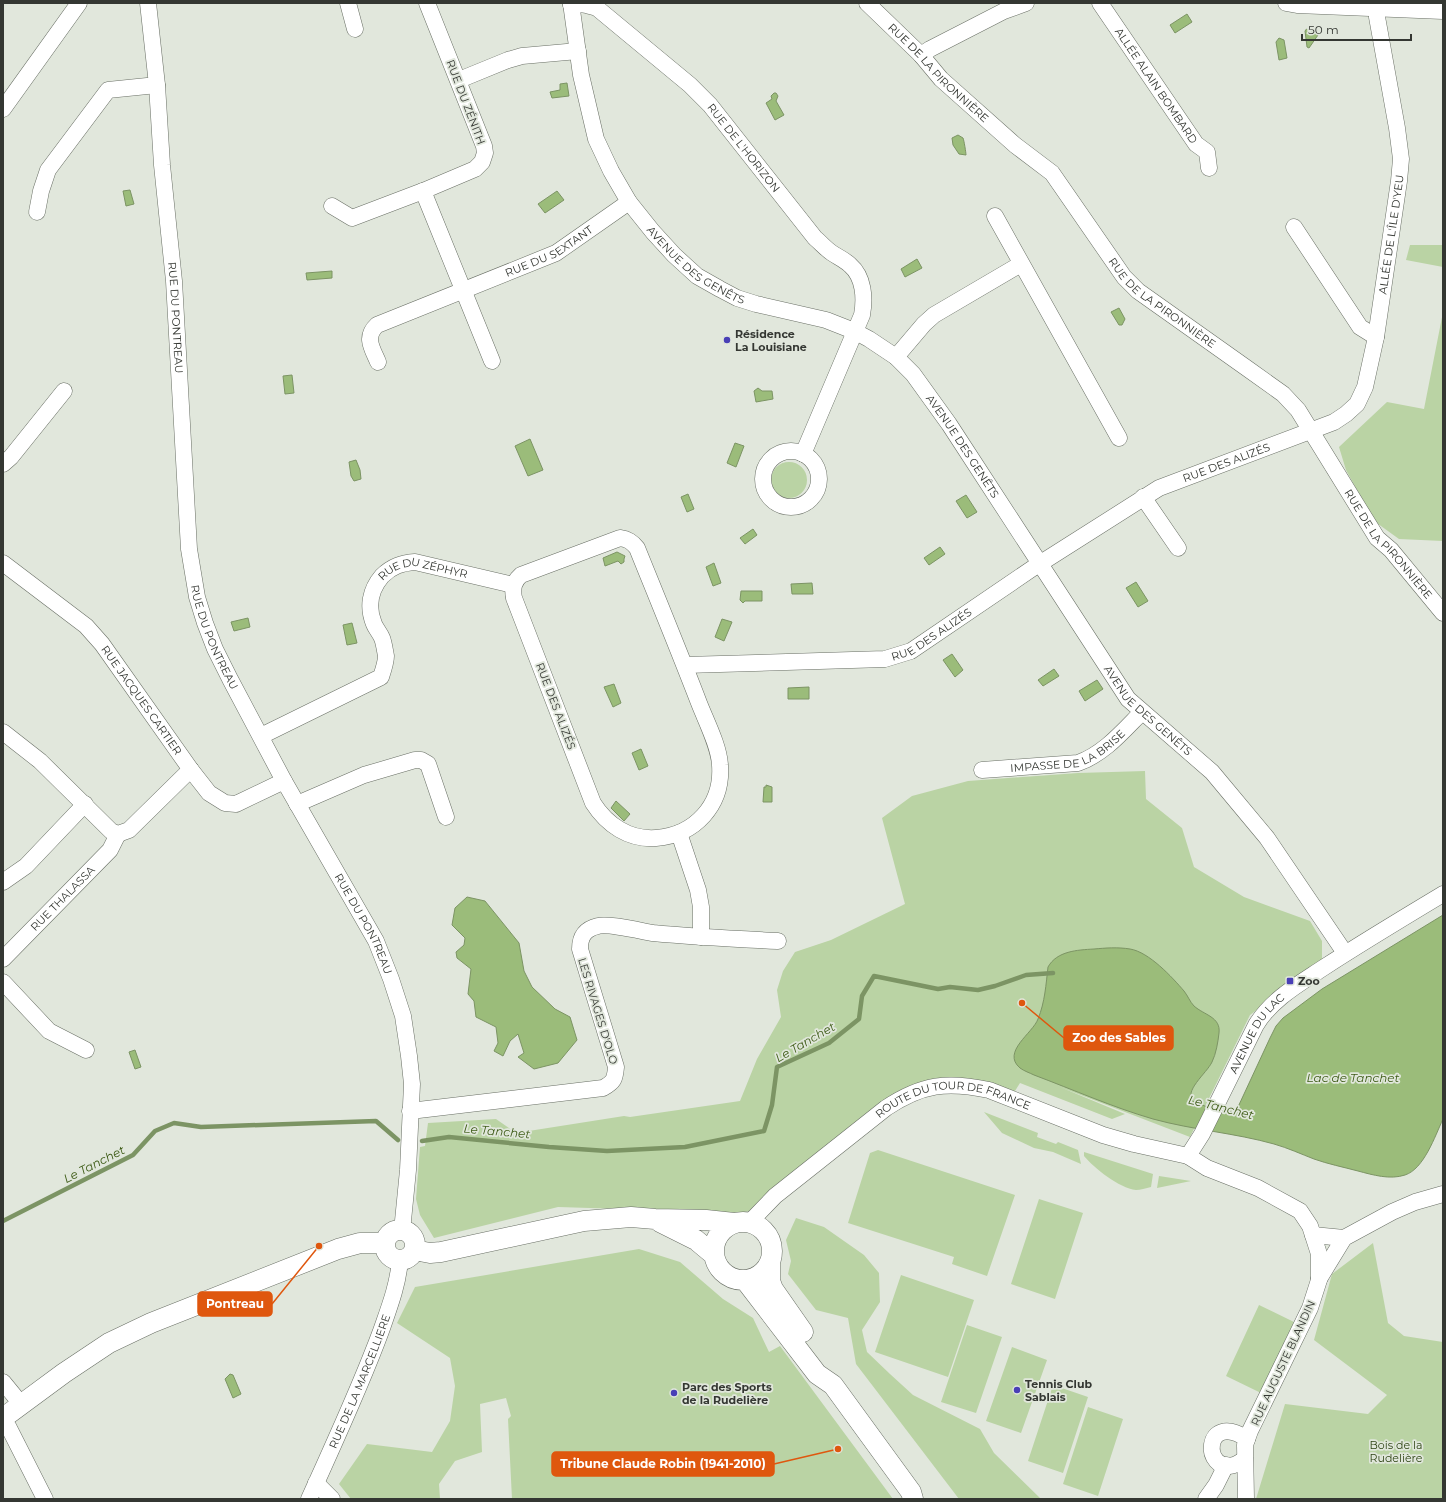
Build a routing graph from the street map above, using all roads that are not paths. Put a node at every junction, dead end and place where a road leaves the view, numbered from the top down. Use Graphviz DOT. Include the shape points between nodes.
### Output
graph roads {
  1 [pos="79,3"];
  2 [pos="148,3"];
  3 [pos="348,3"];
  4 [pos="428,3"];
  5 [pos="868,3"];
  6 [pos="1026,3"];
  7 [pos="1100,3"];
  8 [pos="1286,3"];
  9 [pos="571,4"];
  10 [pos="1377,9"];
  11 [pos="1443,11"];
  12 [pos="355,29"];
  13 [pos="578,51"];
  14 [pos="922,55"];
  15 [pos="459,80"];
  16 [pos="157,85"];
  17 [pos="3,109"];
  18 [pos="1209,168"];
  19 [pos="423,191"];
  20 [pos="629,202"];
  21 [pos="332,206"];
  22 [pos="37,212"];
  23 [pos="994,216"];
  24 [pos="1294,226"];
  25 [pos="1021,264"];
  26 [pos="463,289"];
  27 [pos="854,331"];
  28 [pos="1376,337"];
  29 [pos="896,357"];
  30 [pos="492,361"];
  31 [pos="378,362"];
  32 [pos="64,391"];
  33 [pos="1310,431"];
  34 [pos="1119,438"];
  35 [pos="803,454"];
  36 [pos="3,464"];
  37 [pos="1143,497"];
  38 [pos="1178,548"];
  39 [pos="3,563"];
  40 [pos="1040,564"];
  41 [pos="513,585"];
  42 [pos="1443,613"];
  43 [pos="685,665"];
  44 [pos="1142,712"];
  45 [pos="3,732"];
  46 [pos="261,736"];
  47 [pos="191,770"];
  48 [pos="982,770"];
  49 [pos="284,781"];
  50 [pos="85,804"];
  51 [pos="297,804"];
  52 [pos="446,816"];
  53 [pos="679,833"];
  54 [pos="118,834"];
  55 [pos="3,882"];
  56 [pos="1443,894"];
  57 [pos="701,937"];
  58 [pos="778,941"];
  59 [pos="1345,953"];
  60 [pos="3,959"];
  61 [pos="3,982"];
  62 [pos="86,1050"];
  63 [pos="410,1111"];
  64 [pos="1188,1156"];
  65 [pos="1443,1194"];
  66 [pos="655,1219"];
  67 [pos="742,1223"];
  68 [pos="402,1231"];
  69 [pos="1313,1235"];
  70 [pos="1344,1238"];
  71 [pos="385,1243"];
  72 [pos="407,1255"];
  73 [pos="714,1255"];
  74 [pos="770,1263"];
  75 [pos="745,1280"];
  76 [pos="1319,1280"];
  77 [pos="3,1382"];
  78 [pos="833,1385"];
  79 [pos="22,1404"];
  80 [pos="3,1419"];
  81 [pos="1247,1439"];
  82 [pos="1245,1459"];
  83 [pos="1226,1466"];
  84 [pos="316,1483"];
  85 [pos="916,1497"];
  86 [pos="45,1499"];
  87 [pos="309,1499"];
  88 [pos="332,1499"];
  89 [pos="1206,1499"];
  90 [pos="1246,1499"];
  1 -- 17 [label="street"];
  2 -- 16 [label="street, RUE DU PONTREAU"];
  3 -- 12 [label="street"];
  4 -- 15 [label="street, RUE DU ZÉNITH"];
  5 -- 14 [label="street, RUE DE LA PIRONNIÈRE"];
  6 -- 14 [label="street" via="1004,11"];
  7 -- 18 [label="street, ALLÉE ALAIN BOMBARD" via="1196,144 1207,152"];
  8 -- 10 [label="street"];
  9 -- 13 [label="street, AVENUE DES GENÊTS"];
  9 -- 27 [label="street, RUE DE L'HORIZON" via="586,4 596,8 690,85 710,105 815,238 851,265 860,280 864,303 862,315"];
  10 -- 11 [label="street"];
  10 -- 28 [label="street, ALLÉE DE L'ÎLE D'YEU" via="1401,159"];
  13 -- 15 [label="street" via="522,56"];
  13 -- 20 [label="street, AVENUE DES GENÊTS" via="596,139"];
  14 -- 33 [label="street, RUE DE LA PIRONNIÈRE" via="941,79 1015,145 1052,173 1124,277 1138,291 1283,394 1298,410"];
  15 -- 19 [label="street, RUE DU ZÉNITH" via="485,153 482,162 475,169"];
  16 -- 22 [label="street" via="108,90 48,170"];
  16 -- 46 [label="street, RUE DU PONTREAU" via="174,281 190,556 197,597 215,649"];
  19 -- 21 [label="street, RUE DU ZÉNITH" via="352,218"];
  19 -- 26 [label="street"];
  20 -- 26 [label="street, RUE DU SEXTANT" via="556,253"];
  20 -- 27 [label="street, AVENUE DES GENÊTS" via="674,255 697,276 743,300 826,320"];
  23 -- 25 [label="street"];
  24 -- 28 [label="street" via="1360,326"];
  25 -- 29 [label="street" via="934,315"];
  25 -- 34 [label="street"];
  26 -- 30 [label="street"];
  26 -- 31 [label="street, RUE DU SEXTANT" via="372,329 370,342"];
  27 -- 29 [label="street, AVENUE DES GENÊTS"];
  27 -- 35 [label="street, RUE DE L'HORIZON"];
  28 -- 33 [label="street, ALLÉE DE L'ÎLE D'YEU" via="1365,387 1357,404 1334,422"];
  29 -- 40 [label="street, AVENUE DES GENÊTS" via="932,399"];
  32 -- 36 [label="street" via="11,458"];
  33 -- 37 [label="street, RUE DES ALIZÉS" via="1159,488"];
  33 -- 42 [label="street, RUE DE LA PIRONNIÈRE" via="1376,538 1391,550"];
  37 -- 38 [label="street"];
  37 -- 40 [label="street, RUE DES ALIZÉS"];
  39 -- 47 [label="street, RUE JACQUES CARTIER" via="86,626 102,644"];
  40 -- 43 [label="street, RUE DES ALIZÉS" via="911,651 885,659"];
  40 -- 44 [label="street, AVENUE DES GENÊTS" via="1114,679 1128,699"];
  41 -- 43 [label="street, RUE DES ALIZÉS" via="522,575 614,540 625,539 632,542 637,548"];
  41 -- 46 [label="street, RUE DU ZÉPHYR" via="415,562 394,566 378,580 370,602 374,625 382,638 386,657 381,677"];
  41 -- 53 [label="street, RUE DES ALIZÉS" via="514,598 593,803 600,814 628,834 639,837 663,837"];
  43 -- 53 [label="street, RUE DES ALIZÉS" via="717,749 720,779 709,809 689,828"];
  44 -- 48 [label="street, IMPASSE DE LA BRISE" via="1099,754 1088,760 1078,763"];
  44 -- 59 [label="street, AVENUE DES GENÊTS" via="1212,772 1267,838"];
  45 -- 50 [label="street" via="40,761"];
  46 -- 49 [label="street, RUE DU PONTREAU"];
  47 -- 49 [label="street, RUE JACQUES CARTIER" via="209,793 225,803 236,804"];
  47 -- 54 [label="street" via="129,830"];
  49 -- 51 [label="street, RUE DU PONTREAU"];
  50 -- 54 [label="street" via="111,831"];
  50 -- 55 [label="street" via="26,866"];
  51 -- 52 [label="street" via="364,775 421,760 428,764"];
  51 -- 63 [label="street, RUE DU PONTREAU" via="376,941 391,979 403,1016 409,1056 412,1084"];
  53 -- 57 [label="street" via="698,890"];
  54 -- 60 [label="street, RUE THALASSA" via="110,850"];
  56 -- 59 [label="street, AVENUE DU LAC"];
  57 -- 58 [label="street, LES RIVAGES D'OLO"];
  57 -- 63 [label="street, LES RIVAGES D'OLO" via="600,925 584,933 580,940 582,960 616,1067 611,1083 603,1088"];
  59 -- 64 [label="street, AVENUE DU LAC" via="1295,986 1263,1013 1202,1134"];
  61 -- 62 [label="street" via="49,1031"];
  63 -- 68 [label="street, RUE DU PONTREAU"];
  64 -- 67 [label="street, ROUTE DU TOUR DE FRANCE" via="1103,1135 989,1090 946,1085 922,1089 886,1108"];
  64 -- 69 [label="street, RUE AUGUSTE BLANDIN" via="1207,1168 1258,1188 1300,1211"];
  65 -- 70 [label="street" via="1392,1212"];
  66 -- 67 [label="street"];
  66 -- 72 [label="street" via="631,1217 584,1221 441,1252"];
  66 -- 73 [label="street" via="696,1240"];
  67 -- 73 [label="street" via="726,1227 720,1233 714,1246"];
  67 -- 74 [label="street" via="758,1226 765,1231 772,1246"];
  68 -- 71 [label="street" via="395,1231 389,1235"];
  68 -- 72 [label="street" via="410,1234 415,1245"];
  69 -- 70 [label="street"];
  69 -- 76 [label="street, RUE AUGUSTE BLANDIN" via="1319,1254"];
  70 -- 76 [label="street"];
  71 -- 72 [label="street" via="385,1249 393,1258"];
  71 -- 79 [label="street" via="360,1243 338,1249 151,1322 108,1343"];
  72 -- 84 [label="street, RUE DE LA MARCELLIERE" via="399,1270 373,1353"];
  73 -- 75 [label="street" via="718,1267 723,1272 730,1277"];
  74 -- 75 [label="street" via="759,1276"];
  74 -- 78 [label="street" via="770,1281 773,1289 827,1366"];
  75 -- 78 [label="street" via="818,1374"];
  76 -- 81 [label="street, RUE AUGUSTE BLANDIN" via="1310,1308"];
  77 -- 79 [label="street"];
  78 -- 85 [label="street"];
  79 -- 80 [label="street"];
  80 -- 86 [label="street"];
  81 -- 82 [label="street, RUE AUGUSTE BLANDIN"];
  81 -- 83 [label="street" via="1229,1430 1220,1433 1214,1439 1212,1454 1218,1462"];
  82 -- 83 [label="street"];
  82 -- 90 [label="street, RUE AUGUSTE BLANDIN"];
  83 -- 89 [label="street"];
  84 -- 87 [label="street, RUE DE LA MARCELLIERE"];
  84 -- 88 [label="street"];
}
